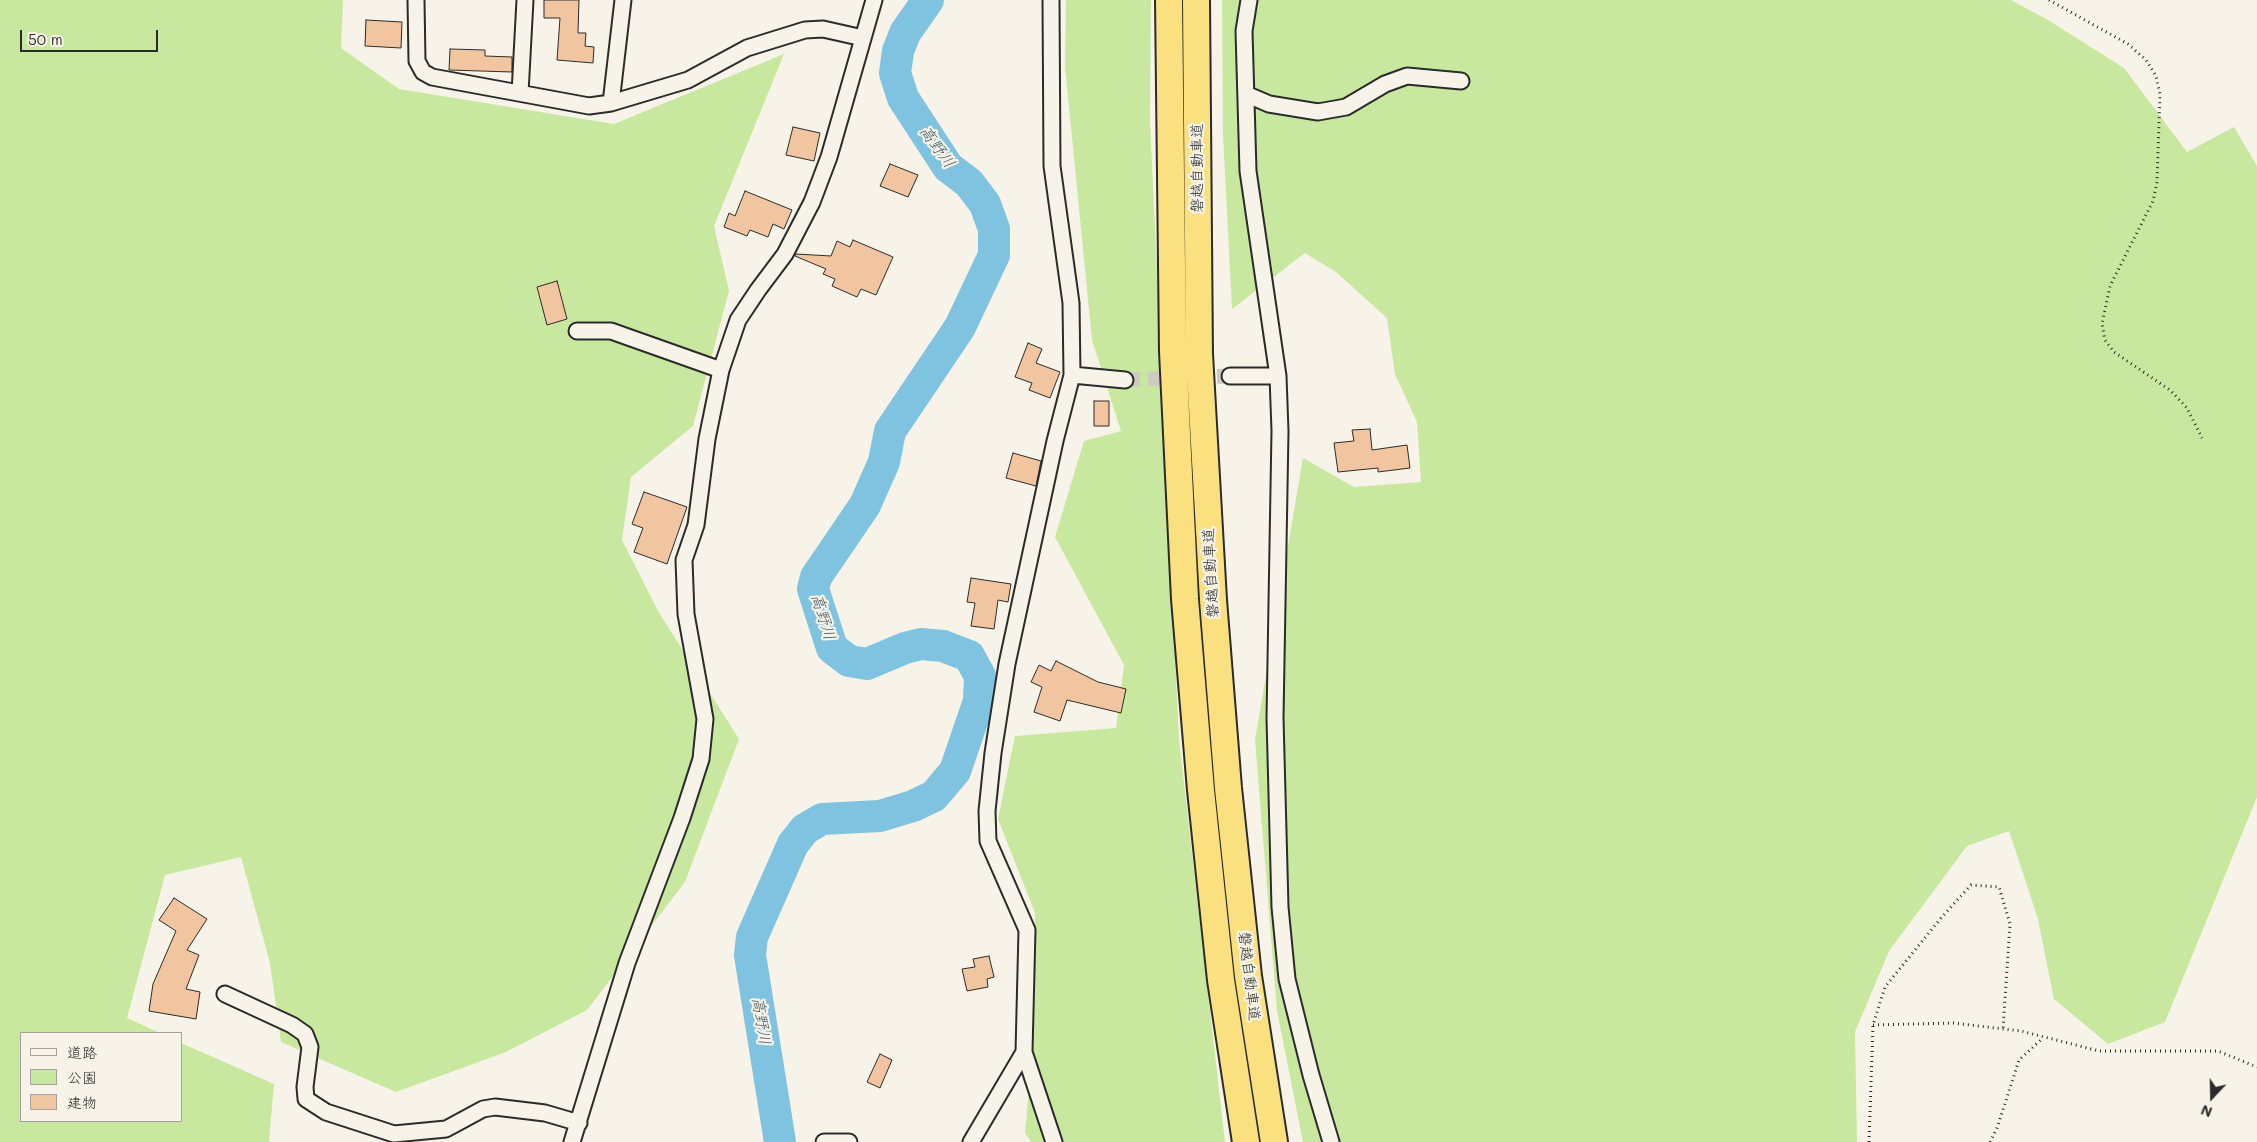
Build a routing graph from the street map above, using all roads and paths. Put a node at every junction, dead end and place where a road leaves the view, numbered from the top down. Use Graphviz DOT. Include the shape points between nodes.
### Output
graph roads {
  1 [pos="416,0"];
  2 [pos="525,0"];
  3 [pos="623,0"];
  4 [pos="874,0"];
  5 [pos="1050,0"];
  6 [pos="1169,0"];
  7 [pos="1196,0"];
  8 [pos="1249,0"];
  9 [pos="2049,0"];
  10 [pos="863,38"];
  11 [pos="1461,80"];
  12 [pos="520,94"];
  13 [pos="1248,95"];
  14 [pos="610,103"];
  15 [pos="578,331"];
  16 [pos="721,370"];
  17 [pos="1072,374"];
  18 [pos="1230,376"];
  19 [pos="1278,376"];
  20 [pos="1125,380"];
  21 [pos="2202,438"];
  22 [pos="225,994"];
  23 [pos="1873,1025"];
  24 [pos="2003,1029"];
  25 [pos="2044,1037"];
  26 [pos="1024,1052"];
  27 [pos="2257,1068"];
  28 [pos="579,1123"];
  29 [pos="572,1142"];
  30 [pos="824,1142"];
  31 [pos="849,1142"];
  32 [pos="971,1142"];
  33 [pos="1054,1142"];
  34 [pos="1246,1142"];
  35 [pos="1274,1142"];
  36 [pos="1331,1142"];
  37 [pos="1869,1142"];
  38 [pos="1990,1142"];
  1 -- 12 [label="street" via="417,61 423,72 432,77"];
  2 -- 12 [label="street"];
  3 -- 14 [label="street"];
  4 -- 10 [label="street"];
  5 -- 17 [label="street" via="1052,166 1071,303"];
  6 -- 34 [label="highway, 磐越自動車道" via="1172,351 1185,599 1221,980"];
  7 -- 35 [label="highway, 磐越自動車道" via="1199,354 1213,600 1248,976"];
  8 -- 13 [label="street" via="1244,31"];
  9 -- 21 [label="path" via="2128,44 2146,60 2156,76 2160,94 2157,182 2153,201 2110,286 2102,324 2105,340 2114,352 2170,390 2187,408"];
  10 -- 14 [label="street" via="823,29 805,30 747,48 688,80"];
  10 -- 16 [label="street" via="829,157 812,202 785,254 738,320"];
  11 -- 13 [label="street" via="1407,76 1385,84 1346,107 1318,112 1269,104"];
  12 -- 14 [label="street" via="589,106"];
  13 -- 19 [label="street" via="1248,171"];
  15 -- 16 [label="street" via="611,331"];
  16 -- 28 [label="street" via="707,439 696,525 684,560 686,614 705,719 701,759 628,964"];
  17 -- 20 [label="street"];
  17 -- 26 [label="street" via="1007,664 987,810 988,841 1027,930"];
  18 -- 19 [label="street"];
  19 -- 36 [label="street" via="1275,718 1280,907 1287,979"];
  22 -- 28 [label="street" via="306,1034 310,1047 304,1087 306,1099 326,1112 394,1134 446,1130 483,1109 495,1107 546,1113"];
  23 -- 24 [label="path" via="1954,1023"];
  23 -- 24 [label="path" via="1884,987 1940,918 1972,885 1999,887 2010,924"];
  23 -- 37 [label="path"];
  24 -- 25 [label="path"];
  25 -- 27 [label="path" via="2099,1051 2218,1051"];
  25 -- 38 [label="path" via="2020,1060"];
  26 -- 32 [label="street"];
  26 -- 33 [label="street"];
  28 -- 29 [label="street"];
  30 -- 31 [label="street"];
}
